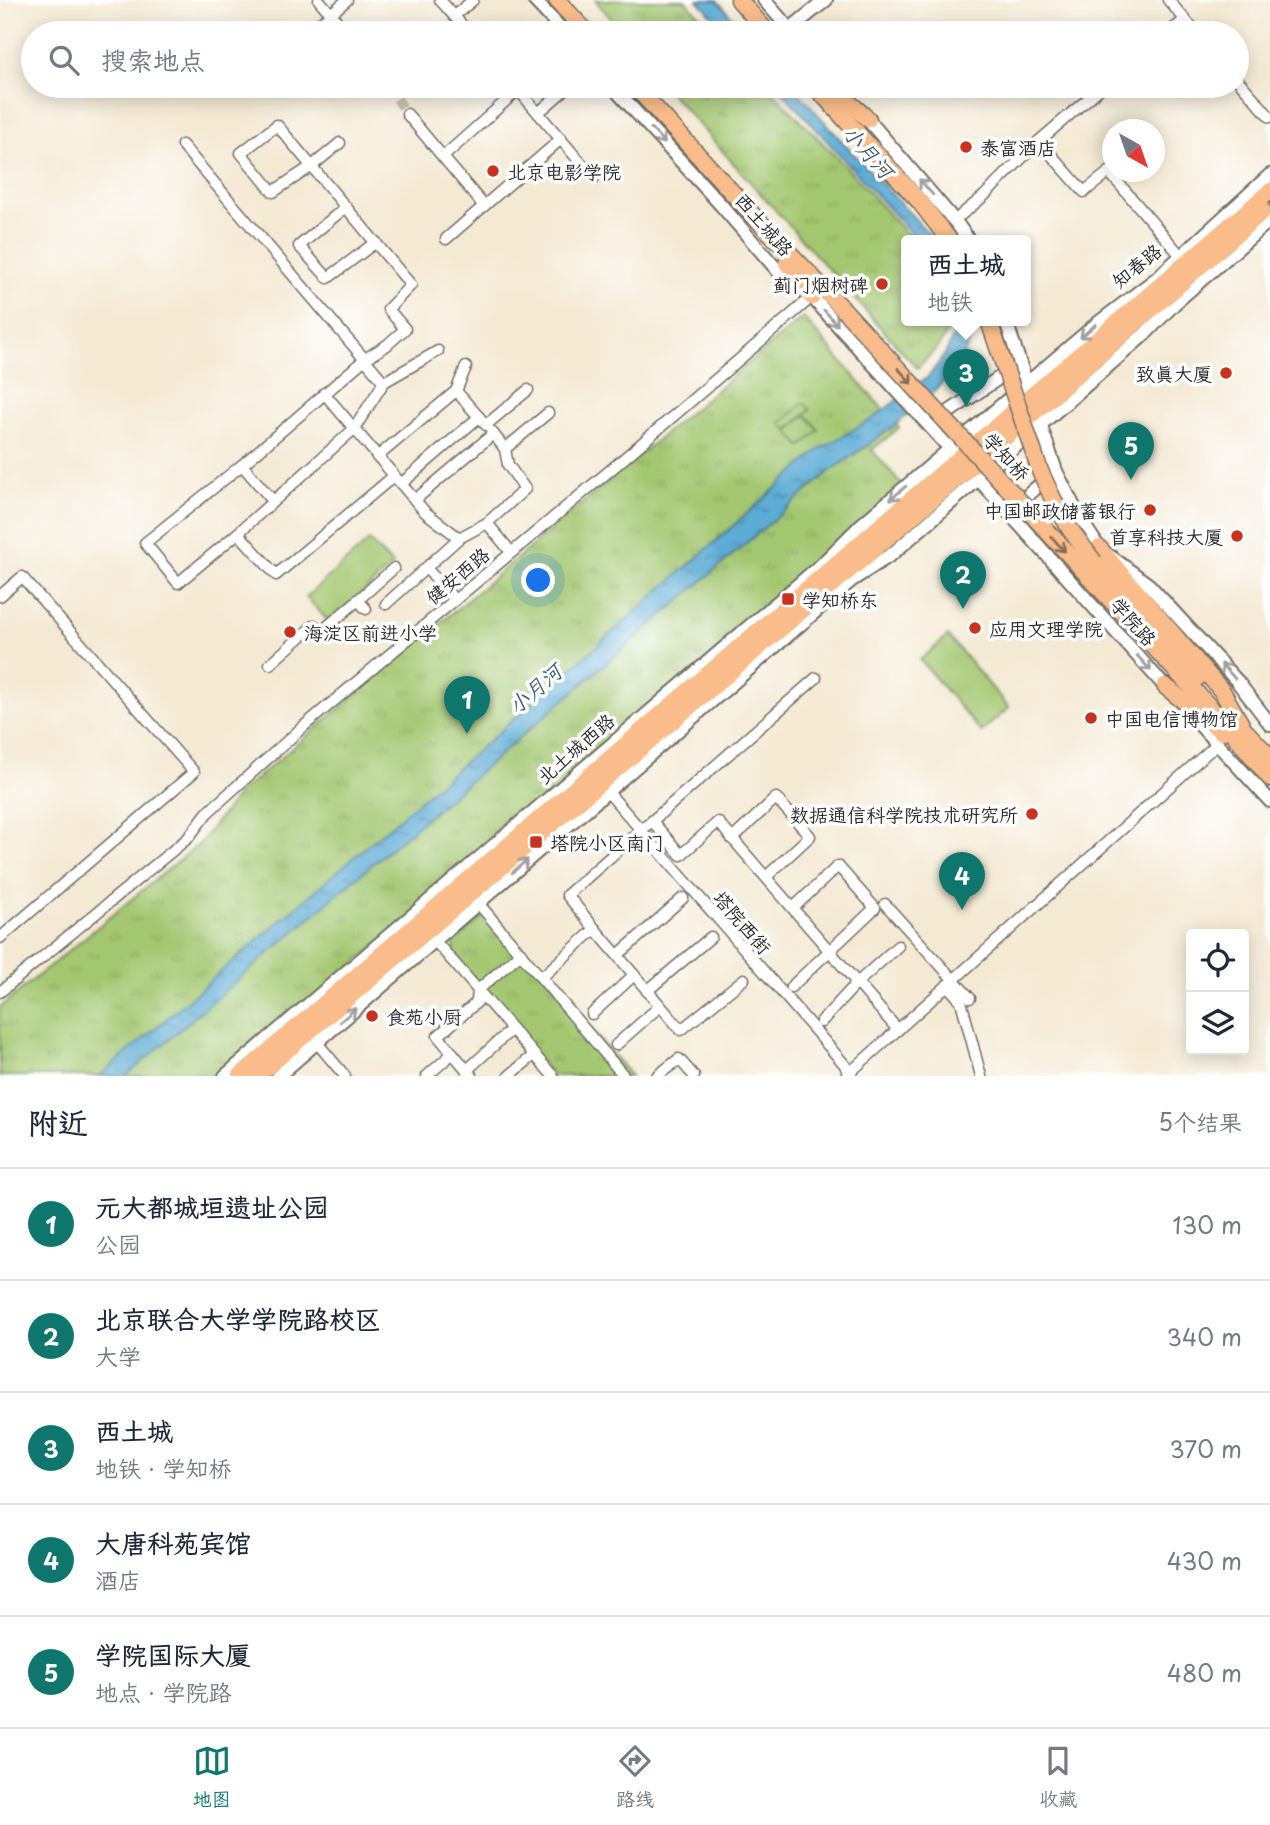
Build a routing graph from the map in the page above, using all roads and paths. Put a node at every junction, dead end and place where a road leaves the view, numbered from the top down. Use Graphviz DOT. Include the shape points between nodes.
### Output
graph roads {
  1 [pos="319,0"];
  2 [pos="346,0"];
  3 [pos="440,0"];
  4 [pos="473,0"];
  5 [pos="534,0"];
  6 [pos="557,0"];
  7 [pos="739,0"];
  8 [pos="764,0"];
  9 [pos="826,0"];
  10 [pos="1168,0"];
  11 [pos="330,14"];
  12 [pos="454,16"];
  13 [pos="1185,20"];
  14 [pos="322,21"];
  15 [pos="336,21"];
  16 [pos="458,21"];
  17 [pos="554,21"];
  18 [pos="576,21"];
  19 [pos="757,21"];
  20 [pos="783,21"];
  21 [pos="803,21"];
  22 [pos="1249,93"];
  23 [pos="505,98"];
  24 [pos="525,98"];
  25 [pos="555,98"];
  26 [pos="623,98"];
  27 [pos="646,98"];
  28 [pos="826,98"];
  29 [pos="844,98"];
  30 [pos="850,98"];
  31 [pos="1089,98"];
  32 [pos="538,113"];
  33 [pos="407,114"];
  34 [pos="1270,117"];
  35 [pos="868,119"];
  36 [pos="561,139"];
  37 [pos="1039,141"];
  38 [pos="340,143"];
  39 [pos="182,145"];
  40 [pos="443,157"];
  41 [pos="312,166"];
  42 [pos="1270,175"];
  43 [pos="594,178"];
  44 [pos="1270,191"];
  45 [pos="1270,205"];
  46 [pos="484,206"];
  47 [pos="346,207"];
  48 [pos="751,213"];
  49 [pos="961,215"];
  50 [pos="1270,220"];
  51 [pos="945,235"];
  52 [pos="964,235"];
  53 [pos="446,239"];
  54 [pos="376,242"];
  55 [pos="1181,256"];
  56 [pos="812,297"];
  57 [pos="842,308"];
  58 [pos="991,326"];
  59 [pos="1008,326"];
  60 [pos="438,351"];
  61 [pos="365,359"];
  62 [pos="1019,363"];
  63 [pos="466,368"];
  64 [pos="384,382"];
  65 [pos="528,390"];
  66 [pos="456,391"];
  67 [pos="324,393"];
  68 [pos="1033,404"];
  69 [pos="548,413"];
  70 [pos="483,421"];
  71 [pos="927,424"];
  72 [pos="354,429"];
  73 [pos="493,434"];
  74 [pos="505,449"];
  75 [pos="377,457"];
  76 [pos="964,463"];
  77 [pos="242,465"];
  78 [pos="1056,471"];
  79 [pos="397,480"];
  80 [pos="415,499"];
  81 [pos="273,501"];
  82 [pos="1008,512"];
  83 [pos="487,523"];
  84 [pos="238,533"];
  85 [pos="459,538"];
  86 [pos="512,552"];
  87 [pos="1092,560"];
  88 [pos="394,568"];
  89 [pos="426,568"];
  90 [pos="0,596"];
  91 [pos="358,600"];
  92 [pos="454,600"];
  93 [pos="386,604"];
  94 [pos="366,609"];
  95 [pos="270,664"];
  96 [pos="816,678"];
  97 [pos="1165,686"];
  98 [pos="1270,724"];
  99 [pos="1217,744"];
  100 [pos="1251,756"];
  101 [pos="1270,757"];
  102 [pos="1270,778"];
  103 [pos="607,791"];
  104 [pos="1270,801"];
  105 [pos="652,821"];
  106 [pos="641,830"];
  107 [pos="732,839"];
  108 [pos="766,877"];
  109 [pos="683,898"];
  110 [pos="478,903"];
  111 [pos="885,904"];
  112 [pos="793,908"];
  113 [pos="595,929"];
  114 [pos="711,937"];
  115 [pos="0,938"];
  116 [pos="435,941"];
  117 [pos="898,946"];
  118 [pos="829,951"];
  119 [pos="521,953"];
  120 [pos="618,955"];
  121 [pos="634,975"];
  122 [pos="542,977"];
  123 [pos="744,979"];
  124 [pos="950,982"];
  125 [pos="858,983"];
  126 [pos="792,987"];
  127 [pos="478,990"];
  128 [pos="648,990"];
  129 [pos="0,992"];
  130 [pos="970,998"];
  131 [pos="660,1006"];
  132 [pos="592,1014"];
  133 [pos="821,1022"];
  134 [pos="512,1029"];
  135 [pos="898,1030"];
  136 [pos="312,1038"];
  137 [pos="615,1045"];
  138 [pos="453,1053"];
  139 [pos="534,1055"];
  140 [pos="470,1073"];
  141 [pos="848,1075"];
  142 [pos="225,1076"];
  143 [pos="240,1076"];
  144 [pos="257,1076"];
  145 [pos="278,1076"];
  146 [pos="345,1076"];
  147 [pos="427,1076"];
  148 [pos="509,1076"];
  149 [pos="553,1076"];
  150 [pos="624,1076"];
  151 [pos="657,1076"];
  152 [pos="694,1076"];
  153 [pos="981,1076"];
  1 -- 11 [label="street"];
  2 -- 11 [label="street"];
  3 -- 12 [label="street"];
  4 -- 12 [label="street"];
  5 -- 17 [label="street"];
  6 -- 18 [label="main road"];
  7 -- 19 [label="main road"];
  8 -- 20 [label="street"];
  9 -- 21 [label="street"];
  10 -- 13 [label="street"];
  11 -- 14 [label="street"];
  11 -- 15 [label="street"];
  12 -- 16 [label="street"];
  22 -- 34 [label="street"];
  23 -- 40 [label="street"];
  24 -- 32 [label="street"];
  25 -- 32 [label="street"];
  26 -- 56 [label="street, 西土城路, one-way" via="785,279"];
  27 -- 48 [label="main road, 西土城路"];
  28 -- 51 [label="main road"];
  29 -- 35 [label="main road"];
  30 -- 35 [label="street"];
  31 -- 37 [label="street"];
  32 -- 36 [label="street"];
  33 -- 40 [label="street"];
  52 -- 35 [label="street, one-way"];
  36 -- 43 [label="street"];
  36 -- 46 [label="street"];
  37 -- 49 [label="street"];
  37 -- 55 [label="street" via="1084,192 1109,172"];
  38 -- 41 [label="street"];
  39 -- 61 [label="street"];
  40 -- 46 [label="street"];
  41 -- 41 [label="street" via="277,125 241,153 274,192"];
  41 -- 47 [label="street"];
  42 -- 55 [label="street, 知春路"];
  44 -- 68 [label="main road, 知春路"];
  45 -- 68 [label="main road"];
  46 -- 53 [label="street"];
  47 -- 54 [label="street"];
  47 -- 54 [label="street" via="299,246 328,278"];
  48 -- 56 [label="main road"];
  48 -- 57 [label="main road, 西土城路"];
  50 -- 68 [label="street" via="1146,333"];
  54 -- 61 [label="street" via="411,285 388,309 405,329"];
  55 -- 68 [label="street, 知春路, one-way" via="1094,326"];
  56 -- 71 [label="street, 西土城路, one-way"];
  56 -- 86 [label="street, 健安西路"];
  57 -- 87 [label="main road, 学知桥, one-way, bridge"];
  58 -- 87 [label="main road, 学知桥, bridge" via="1040,471"];
  59 -- 62 [label="street"];
  60 -- 64 [label="street"];
  61 -- 64 [label="street"];
  61 -- 67 [label="street"];
  62 -- 68 [label="street"];
  62 -- 71 [label="street"];
  63 -- 66 [label="street"];
  64 -- 72 [label="street"];
  65 -- 70 [label="street"];
  66 -- 70 [label="street"];
  66 -- 75 [label="street"];
  67 -- 72 [label="street"];
  67 -- 77 [label="street"];
  68 -- 76 [label="main road"];
  68 -- 76 [label="street"];
  68 -- 78 [label="street, 学院路"];
  69 -- 74 [label="street"];
  70 -- 73 [label="street"];
  70 -- 79 [label="street"];
  71 -- 76 [label="street"];
  72 -- 75 [label="street"];
  72 -- 81 [label="street"];
  73 -- 74 [label="street"];
  73 -- 80 [label="street"];
  74 -- 83 [label="street" via="508,465 525,489"];
  75 -- 79 [label="street"];
  76 -- 82 [label="street, 学院路"];
  76 -- 103 [label="street" via="892,554 852,580"];
  76 -- 136 [label="main road"];
  76 -- 142 [label="street, 北土城西路, one-way" via="862,524 822,564"];
  76 -- 143 [label="main road, 北土城西路"];
  77 -- 81 [label="street"];
  77 -- 84 [label="street" via="145,543 178,583"];
  78 -- 82 [label="street"];
  78 -- 87 [label="street, 学院路" via="1079,517"];
  79 -- 80 [label="street"];
  79 -- 84 [label="street" via="276,575"];
  80 -- 85 [label="street"];
  81 -- 84 [label="street"];
  82 -- 97 [label="street, 学院路, one-way"];
  83 -- 85 [label="street"];
  83 -- 86 [label="street"];
  85 -- 89 [label="street"];
  86 -- 92 [label="street, 健安西路"];
  98 -- 87 [label="street, 学院路, one-way" via="1149,585"];
  87 -- 100 [label="main road, 学院路"];
  87 -- 101 [label="main road, 学院路"];
  88 -- 91 [label="street"];
  89 -- 92 [label="street"];
  89 -- 93 [label="street"];
  90 -- 115 [label="street" via="22,577 194,772"];
  91 -- 94 [label="street"];
  91 -- 95 [label="street" via="321,632 314,625"];
  92 -- 129 [label="street, 健安西路" via="304,726 207,813 188,838"];
  96 -- 105 [label="street"];
  97 -- 99 [label="street, 学院路"];
  97 -- 100 [label="main road"];
  99 -- 104 [label="street, 学院路"];
  99 -- 124 [label="street"];
  100 -- 102 [label="main road, 学院路"];
  103 -- 106 [label="street, 塔院西街"];
  110 -- 103 [label="street, one-way"];
  105 -- 106 [label="street"];
  105 -- 107 [label="street" via="681,855 718,822"];
  106 -- 113 [label="street" via="567,895"];
  106 -- 141 [label="street, 塔院西街" via="845,1065"];
  107 -- 108 [label="street"];
  107 -- 108 [label="street" via="776,798 810,836"];
  108 -- 112 [label="street"];
  109 -- 120 [label="street"];
  110 -- 116 [label="street"];
  110 -- 119 [label="street"];
  111 -- 124 [label="street"];
  112 -- 118 [label="street"];
  112 -- 118 [label="street" via="838,866 875,908"];
  113 -- 120 [label="street"];
  113 -- 122 [label="street"];
  114 -- 128 [label="street"];
  116 -- 127 [label="street"];
  136 -- 116 [label="street, one-way"];
  117 -- 125 [label="street"];
  118 -- 125 [label="street"];
  118 -- 126 [label="street"];
  119 -- 122 [label="street"];
  119 -- 127 [label="street"];
  120 -- 121 [label="street"];
  121 -- 128 [label="street"];
  121 -- 132 [label="street"];
  122 -- 150 [label="street"];
  123 -- 131 [label="street" via="681,1030"];
  124 -- 130 [label="street"];
  124 -- 135 [label="street"];
  124 -- 153 [label="street" via="961,1000"];
  125 -- 133 [label="street"];
  125 -- 135 [label="street"];
  127 -- 134 [label="street"];
  127 -- 138 [label="street" via="477,1002 438,1036"];
  128 -- 131 [label="street"];
  131 -- 137 [label="street"];
  134 -- 139 [label="street"];
  134 -- 140 [label="street"];
  135 -- 141 [label="street"];
  136 -- 144 [label="main road"];
  136 -- 145 [label="street"];
  136 -- 146 [label="street"];
  138 -- 140 [label="street"];
  138 -- 147 [label="street"];
  139 -- 148 [label="street"];
  139 -- 149 [label="street"];
  151 -- 152 [label="street" via="679,1059"];
}
